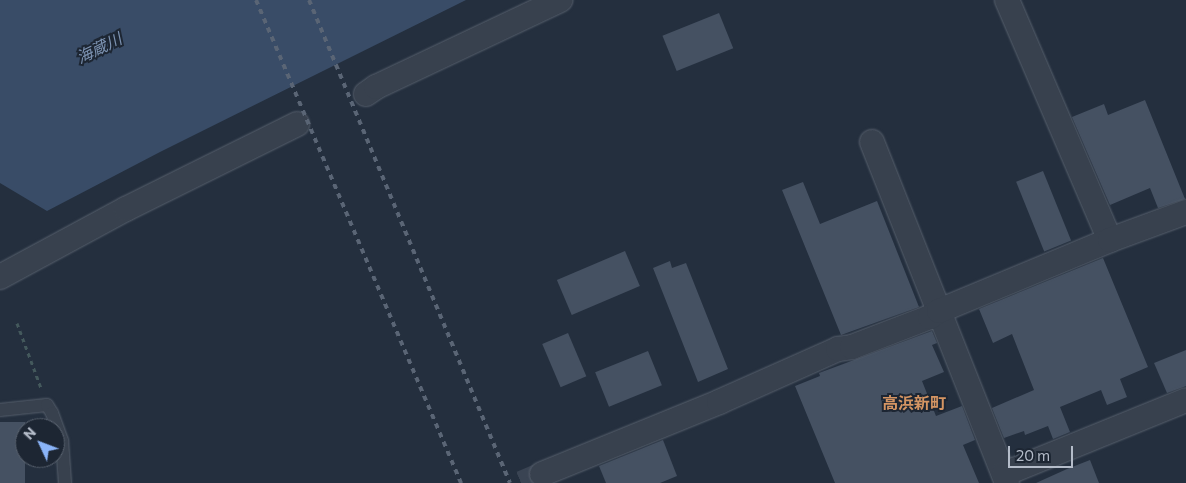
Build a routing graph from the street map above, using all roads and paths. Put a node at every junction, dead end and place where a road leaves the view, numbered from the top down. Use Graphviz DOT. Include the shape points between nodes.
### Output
graph roads {
  1 [pos="560,0"];
  2 [pos="1007,0"];
  3 [pos="366,94"];
  4 [pos="297,124"];
  5 [pos="872,142"];
  6 [pos="1186,212"];
  7 [pos="1110,240"];
  8 [pos="0,276"];
  9 [pos="939,311"];
  10 [pos="16,323"];
  11 [pos="1186,400"];
  12 [pos="47,405"];
  13 [pos="0,410"];
  14 [pos="542,474"];
  15 [pos="1005,479"];
  16 [pos="65,483"];
  1 -- 3 [label="street"];
  2 -- 7 [label="street"];
  4 -- 8 [label="street"];
  5 -- 9 [label="street"];
  6 -- 7 [label="street"];
  7 -- 9 [label="street"];
  9 -- 14 [label="street" via="852,347 838,349 719,402"];
  9 -- 15 [label="street"];
  10 -- 12 [label="path"];
  11 -- 15 [label="street"];
  12 -- 13 [label="lane"];
  12 -- 16 [label="lane" via="62,442"];
}
